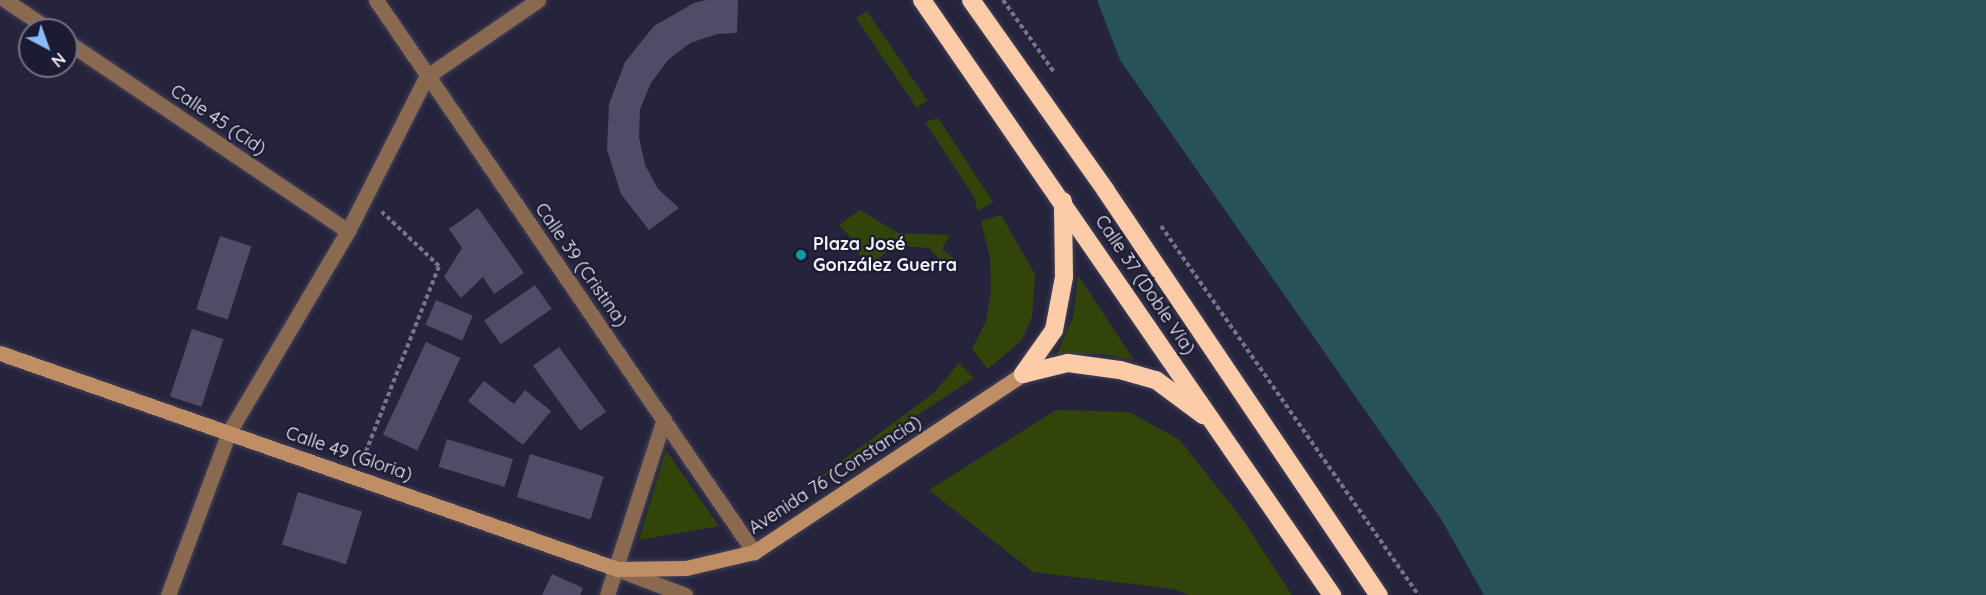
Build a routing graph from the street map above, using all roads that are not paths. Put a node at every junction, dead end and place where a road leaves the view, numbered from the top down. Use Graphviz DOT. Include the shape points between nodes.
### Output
graph roads {
  1 [pos="5,0"];
  2 [pos="376,0"];
  3 [pos="538,0"];
  4 [pos="922,0"];
  5 [pos="971,0"];
  6 [pos="32,18"];
  7 [pos="78,49"];
  8 [pos="426,77"];
  9 [pos="1062,201"];
  10 [pos="348,231"];
  11 [pos="0,353"];
  12 [pos="1023,374"];
  13 [pos="664,419"];
  14 [pos="1216,425"];
  15 [pos="229,432"];
  16 [pos="754,552"];
  17 [pos="617,569"];
  18 [pos="168,595"];
  19 [pos="607,595"];
  20 [pos="685,595"];
  21 [pos="1332,595"];
  22 [pos="1379,595"];
  1 -- 6 [label="street"];
  2 -- 8 [label="street, Calle 39 (Cristina)"];
  3 -- 8 [label="street"];
  4 -- 9 [label="highway, Calle 37 (Doble Vía)"];
  5 -- 22 [label="highway, Calle 37 (Doble Vía)" via="1106,191"];
  7 -- 10 [label="street, Calle 45 (Cid)"];
  8 -- 10 [label="street"];
  8 -- 13 [label="street, Calle 39 (Cristina)"];
  9 -- 12 [label="highway" via="1064,277 1054,330"];
  9 -- 14 [label="highway, Calle 37 (Doble Vía)"];
  10 -- 15 [label="street"];
  11 -- 15 [label="street, Calle 49 (Gloria)"];
  12 -- 14 [label="highway" via="1068,363 1120,370 1156,380"];
  12 -- 16 [label="street, Avenida 76 (Constancia)"];
  13 -- 16 [label="street, Calle 39 (Cristina)"];
  13 -- 17 [label="street"];
  14 -- 21 [label="highway, Calle 37 (Doble Vía)"];
  15 -- 17 [label="street, Calle 49 (Gloria)"];
  15 -- 18 [label="street"];
  16 -- 17 [label="street, Avenida 76 (Constancia)" via="686,568"];
  17 -- 19 [label="street"];
  17 -- 20 [label="street, Calle 49 (Gloria)"];
}
